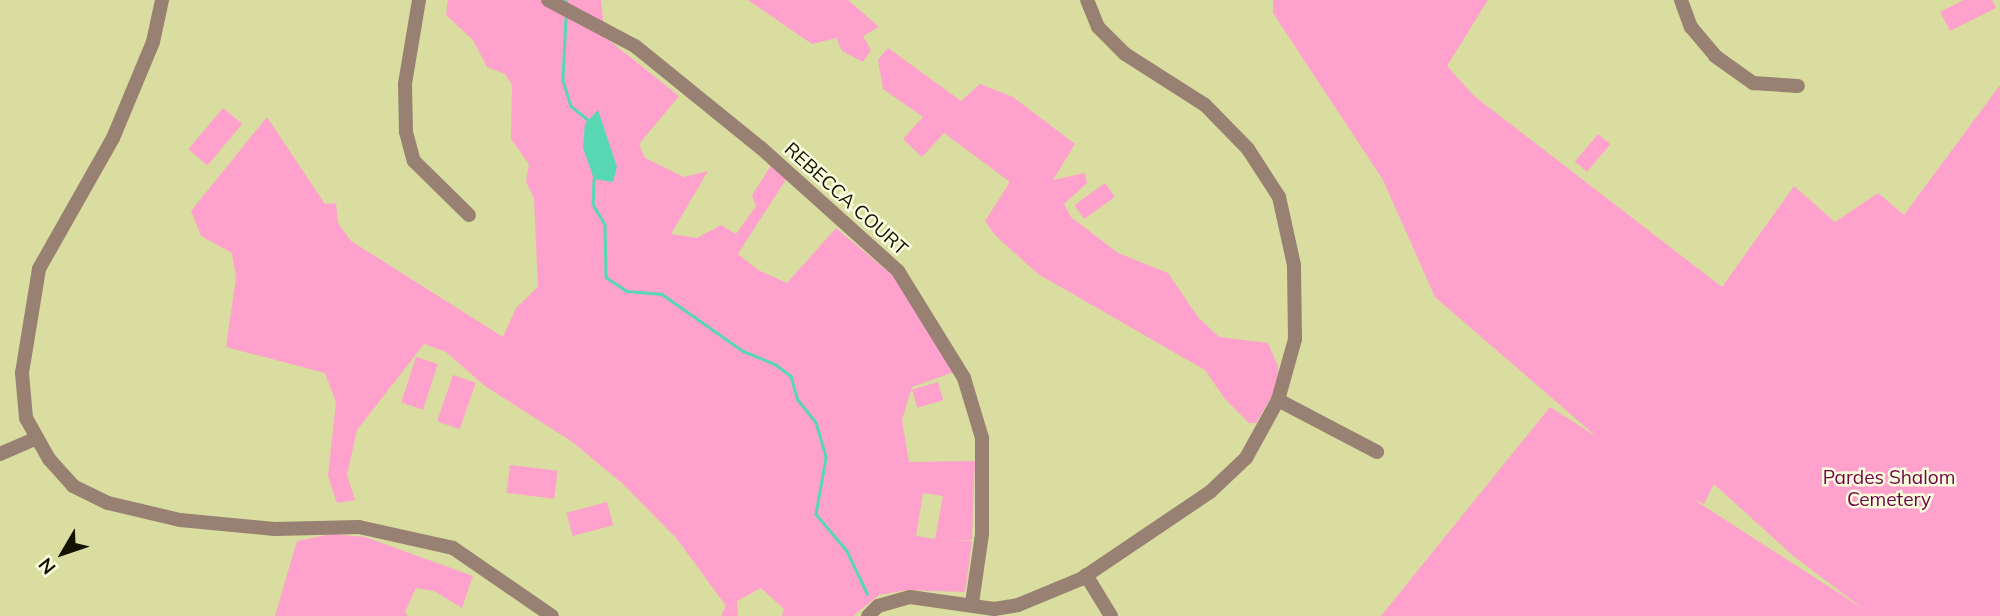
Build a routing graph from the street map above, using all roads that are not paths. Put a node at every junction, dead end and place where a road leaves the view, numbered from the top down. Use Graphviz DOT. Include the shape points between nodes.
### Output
graph roads {
  1 [pos="162,0"];
  2 [pos="419,0"];
  3 [pos="548,0"];
  4 [pos="1087,0"];
  5 [pos="1681,0"];
  6 [pos="1798,86"];
  7 [pos="469,215"];
  8 [pos="1278,400"];
  9 [pos="37,438"];
  10 [pos="1377,452"];
  11 [pos="0,454"];
  12 [pos="1086,575"];
  13 [pos="971,603"];
  14 [pos="552,616"];
  15 [pos="868,616"];
  16 [pos="1111,616"];
  1 -- 9 [label="street" via="153,42 113,138 39,269 22,373 26,418"];
  2 -- 7 [label="street" via="405,84 406,132 414,161"];
  3 -- 13 [label="street, REBECCA COURT" via="635,46 761,148 898,271 964,378 982,438 982,534"];
  4 -- 8 [label="street" via="1098,27 1125,54 1205,105 1248,149 1279,197 1294,265 1295,339"];
  5 -- 6 [label="street" via="1691,27 1715,56 1753,83"];
  8 -- 10 [label="street"];
  8 -- 12 [label="street" via="1246,458 1210,492"];
  9 -- 11 [label="street"];
  9 -- 14 [label="street" via="73,486 108,503 180,520 396,532 453,548"];
  12 -- 13 [label="street" via="1018,605 994,609"];
  12 -- 16 [label="street"];
  13 -- 15 [label="street" via="910,597 878,607"];
}
